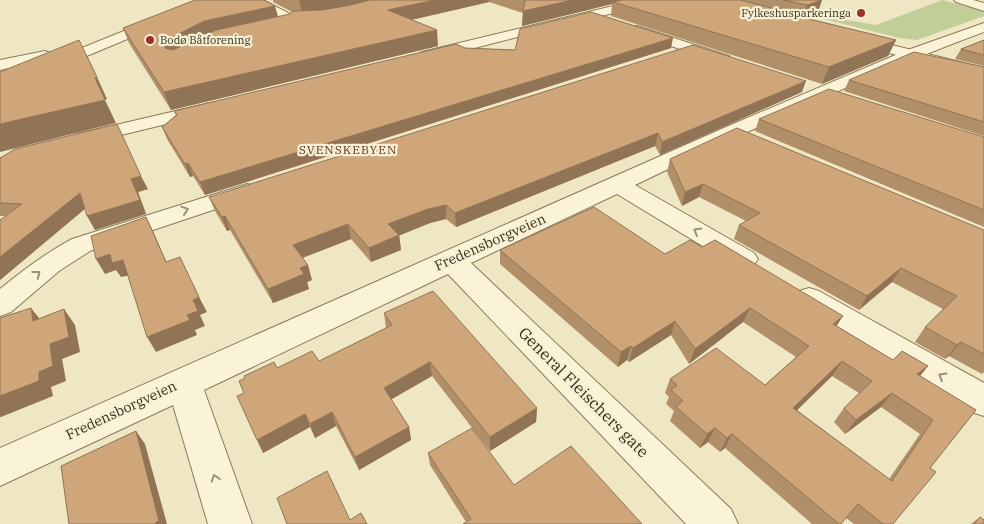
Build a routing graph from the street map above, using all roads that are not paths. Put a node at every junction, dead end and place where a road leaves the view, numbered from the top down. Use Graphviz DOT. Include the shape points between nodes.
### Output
graph roads {
  1 [pos="254,0"];
  2 [pos="653,0"];
  3 [pos="960,0"];
  4 [pos="984,7"];
  5 [pos="178,14"];
  6 [pos="590,15"];
  7 [pos="334,16"];
  8 [pos="292,20"];
  9 [pos="275,27"];
  10 [pos="984,27"];
  11 [pos="847,34"];
  12 [pos="693,48"];
  13 [pos="916,52"];
  14 [pos="80,54"];
  15 [pos="414,58"];
  16 [pos="655,60"];
  17 [pos="738,63"];
  18 [pos="0,65"];
  19 [pos="984,65"];
  20 [pos="984,73"];
  21 [pos="0,88"];
  22 [pos="222,105"];
  23 [pos="733,131"];
  24 [pos="67,142"];
  25 [pos="760,142"];
  26 [pos="270,184"];
  27 [pos="617,184"];
  28 [pos="451,260"];
  29 [pos="0,305"];
  30 [pos="184,381"];
  31 [pos="984,401"];
  32 [pos="0,467"];
  33 [pos="230,524"];
  34 [pos="716,524"];
  1 -- 8 [label="street"];
  2 -- 6 [label="street"];
  3 -- 4 [label="street"];
  5 -- 14 [label="street"];
  6 -- 12 [label="street"];
  6 -- 15 [label="street"];
  7 -- 8 [label="street"];
  8 -- 9 [label="street"];
  10 -- 13 [label="street, Fredensborgveien"];
  11 -- 13 [label="street"];
  12 -- 16 [label="street"];
  12 -- 17 [label="street"];
  13 -- 19 [label="street"];
  13 -- 20 [label="street"];
  13 -- 23 [label="street, Fredensborgveien"];
  14 -- 18 [label="street" via="62,53"];
  14 -- 21 [label="street"];
  22 -- 24 [label="street"];
  23 -- 25 [label="street"];
  23 -- 27 [label="street, Fredensborgveien"];
  29 -- 26 [label="street, one-way" via="45,267 81,245"];
  27 -- 28 [label="street, Fredensborgveien"];
  31 -- 27 [label="street, one-way"];
  28 -- 30 [label="street, Fredensborgveien"];
  28 -- 34 [label="street, General Fleischers gate"];
  30 -- 32 [label="street, Fredensborgveien"];
  33 -- 30 [label="street, one-way"];
}
